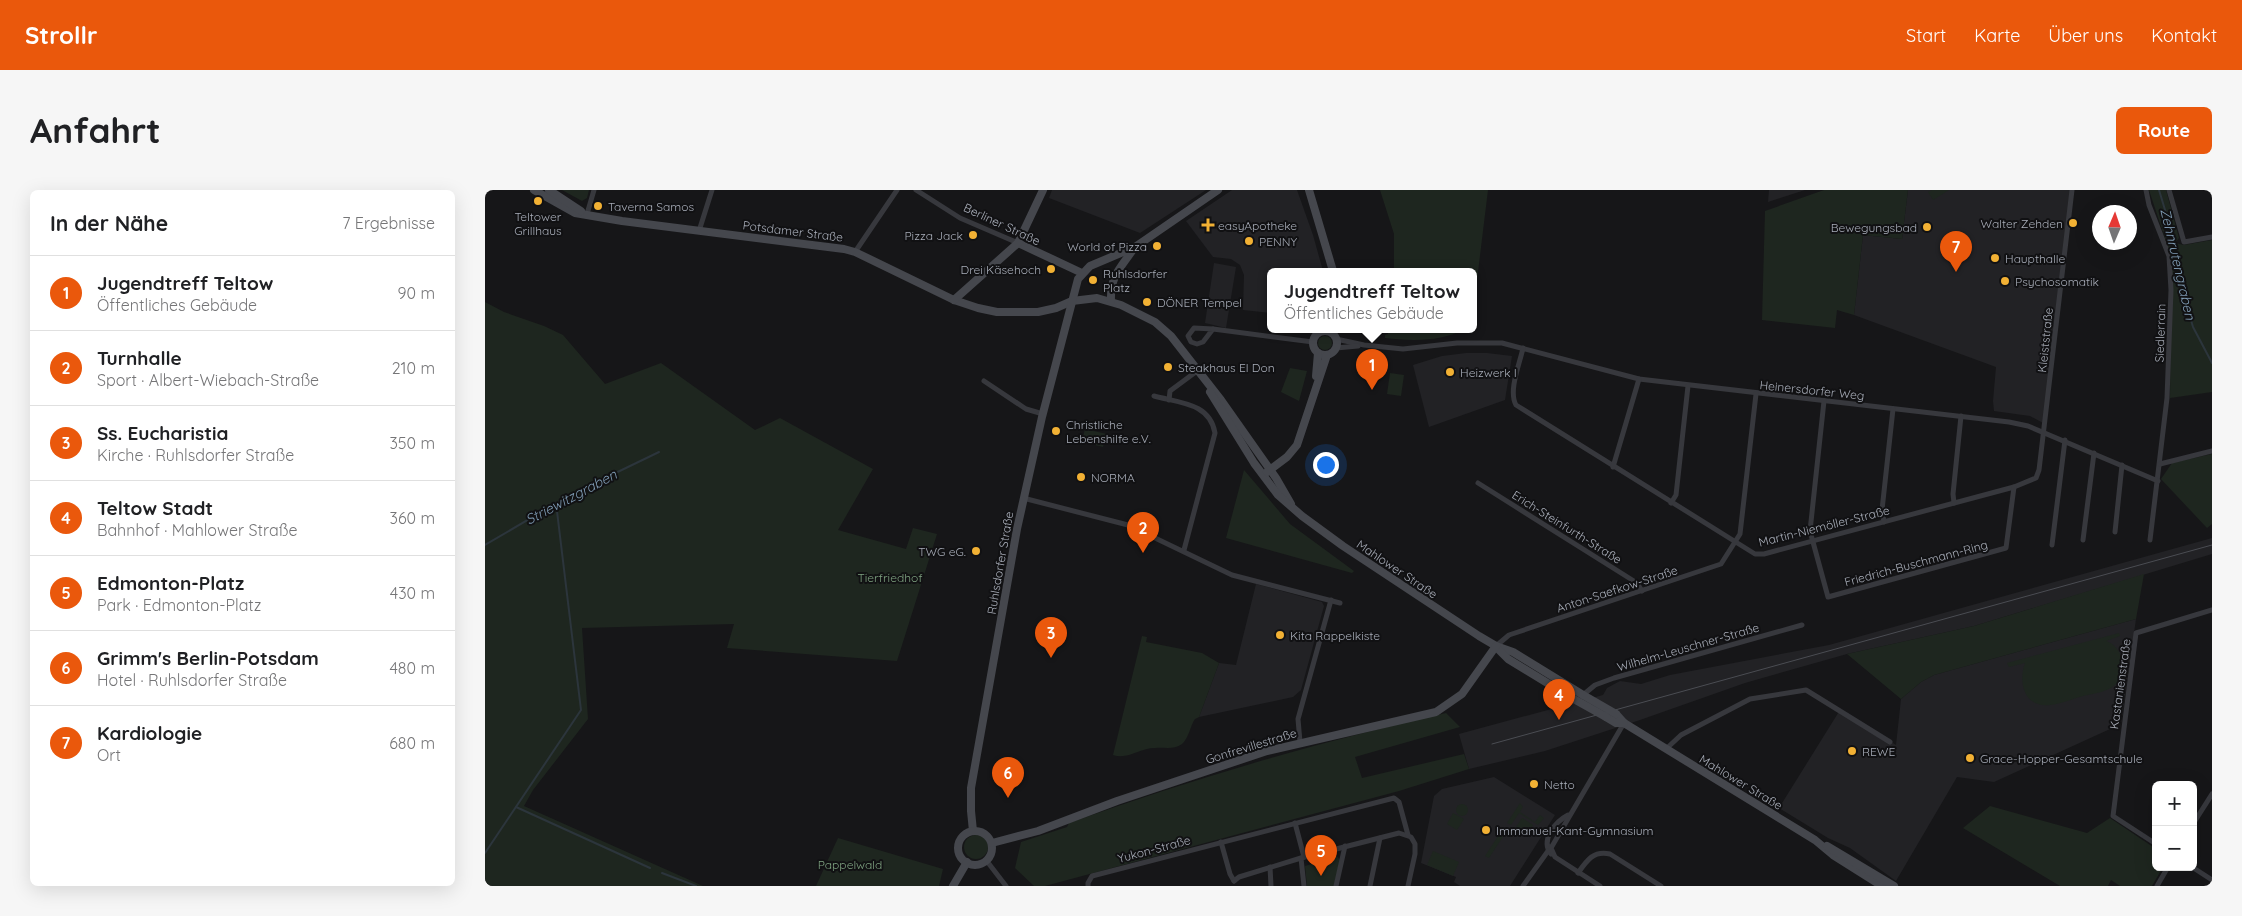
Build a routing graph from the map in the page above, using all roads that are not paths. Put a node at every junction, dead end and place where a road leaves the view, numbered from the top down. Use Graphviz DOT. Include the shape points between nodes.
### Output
graph roads {
  1 [pos="534,190"];
  2 [pos="549,190"];
  3 [pos="594,190"];
  4 [pos="712,190"];
  5 [pos="897,190"];
  6 [pos="916,190"];
  7 [pos="1043,190"];
  8 [pos="1218,190"];
  9 [pos="1309,190"];
  10 [pos="2072,190"];
  11 [pos="2146,190"];
  12 [pos="2169,190"];
  13 [pos="587,214"];
  14 [pos="699,231"];
  15 [pos="2212,237"];
  16 [pos="1018,243"];
  17 [pos="1135,247"];
  18 [pos="855,252"];
  19 [pos="1332,268"];
  20 [pos="1082,273"];
  21 [pos="954,300"];
  22 [pos="1072,301"];
  23 [pos="1111,302"];
  24 [pos="1213,330"];
  25 [pos="1319,333"];
  26 [pos="1333,333"];
  27 [pos="1313,342"];
  28 [pos="1364,345"];
  29 [pos="1336,348"];
  30 [pos="1523,348"];
  31 [pos="1318,353"];
  32 [pos="1327,355"];
  33 [pos="1197,371"];
  34 [pos="1639,379"];
  35 [pos="984,381"];
  36 [pos="1316,383"];
  37 [pos="1688,386"];
  38 [pos="1756,394"];
  39 [pos="1154,396"];
  40 [pos="1169,400"];
  41 [pos="1824,401"];
  42 [pos="1893,409"];
  43 [pos="1043,414"];
  44 [pos="1961,416"];
  45 [pos="2045,432"];
  46 [pos="2065,440"];
  47 [pos="2212,451"];
  48 [pos="2094,452"];
  49 [pos="2160,464"];
  50 [pos="2122,465"];
  51 [pos="1613,467"];
  52 [pos="1270,470"];
  53 [pos="1263,474"];
  54 [pos="2157,481"];
  55 [pos="1478,483"];
  56 [pos="2014,488"];
  57 [pos="1023,498"];
  58 [pos="1954,502"];
  59 [pos="1671,503"];
  60 [pos="1291,504"];
  61 [pos="1884,522"];
  62 [pos="2115,532"];
  63 [pos="1813,540"];
  64 [pos="2083,540"];
  65 [pos="2150,540"];
  66 [pos="1735,542"];
  67 [pos="2052,545"];
  68 [pos="1184,550"];
  69 [pos="1643,591"];
  70 [pos="1331,600"];
  71 [pos="1340,602"];
  72 [pos="2212,610"];
  73 [pos="1802,624"];
  74 [pos="1496,646"];
  75 [pos="1583,695"];
  76 [pos="1624,724"];
  77 [pos="1300,742"];
  78 [pos="1890,742"];
  79 [pos="1666,749"];
  80 [pos="2212,794"];
  81 [pos="1568,815"];
  82 [pos="2197,818"];
  83 [pos="1295,823"];
  84 [pos="973,831"];
  85 [pos="1408,835"];
  86 [pos="1380,838"];
  87 [pos="2152,841"];
  88 [pos="1221,842"];
  89 [pos="991,843"];
  90 [pos="1821,844"];
  91 [pos="1345,846"];
  92 [pos="1548,851"];
  93 [pos="1302,857"];
  94 [pos="1555,857"];
  95 [pos="986,860"];
  96 [pos="967,862"];
  97 [pos="1269,867"];
  98 [pos="2166,871"];
  99 [pos="2197,871"];
  100 [pos="1578,873"];
  101 [pos="2212,880"];
  102 [pos="1234,883"];
  103 [pos="953,886"];
  104 [pos="1006,886"];
  105 [pos="1089,886"];
  106 [pos="1271,886"];
  107 [pos="1304,886"];
  108 [pos="1336,886"];
  109 [pos="1370,886"];
  110 [pos="1408,886"];
  111 [pos="1523,886"];
  112 [pos="1599,886"];
  113 [pos="1661,886"];
  114 [pos="1882,886"];
  115 [pos="1894,886"];
  116 [pos="2157,886"];
  1 -- 13 [label="main road, Potsdamer Straße" via="561,206"];
  2 -- 13 [label="main road, Potsdamer Straße"];
  3 -- 13 [label="street"];
  4 -- 14 [label="street"];
  5 -- 18 [label="street"];
  6 -- 16 [label="street, Berliner Straße" via="960,218"];
  7 -- 16 [label="main road"];
  8 -- 17 [label="main road"];
  9 -- 19 [label="main road"];
  10 -- 45 [label="street, Kleiststraße"];
  11 -- 49 [label="street, Siedlerrain" via="2169,256 2171,290 2167,398"];
  12 -- 15 [label="street" via="2184,242"];
  13 -- 14 [label="main road, Potsdamer Straße"];
  14 -- 18 [label="main road, Potsdamer Straße"];
  16 -- 20 [label="main road, Berliner Straße"];
  16 -- 21 [label="main road"];
  17 -- 20 [label="main road" via="1099,261"];
  17 -- 23 [label="main road" via="1118,268"];
  18 -- 21 [label="main road, Potsdamer Straße"];
  20 -- 22 [label="main road"];
  21 -- 22 [label="main road, Potsdamer Straße" via="984,310 1019,313 1056,308"];
  22 -- 23 [label="main road, Mahlower Straße" via="1090,298"];
  22 -- 43 [label="main road, Ruhlsdorfer Straße"];
  23 -- 33 [label="main road, Mahlower Straße" via="1163,327"];
  24 -- 24 [label="street" via="1194,328 1188,334 1189,340 1194,344 1202,343"];
  24 -- 27 [label="street"];
  25 -- 27 [label="main road"];
  26 -- 28 [label="street"];
  26 -- 29 [label="main road"];
  27 -- 31 [label="main road"];
  28 -- 29 [label="street"];
  28 -- 30 [label="street, Heinersdorfer Weg" via="1415,349 1490,342"];
  29 -- 32 [label="main road"];
  30 -- 34 [label="street, Heinersdorfer Weg"];
  30 -- 51 [label="street, Martin-Niemöller-Straße" via="1514,390 1516,405"];
  31 -- 32 [label="main road"];
  31 -- 36 [label="main road"];
  32 -- 36 [label="main road"];
  33 -- 40 [label="street" via="1170,391"];
  33 -- 52 [label="main road, Mahlower Straße"];
  33 -- 53 [label="main road, Mahlower Straße"];
  34 -- 37 [label="street, Heinersdorfer Weg"];
  34 -- 51 [label="street"];
  35 -- 43 [label="street" via="1026,409"];
  36 -- 52 [label="main road" via="1297,445"];
  37 -- 38 [label="street, Heinersdorfer Weg"];
  37 -- 59 [label="street" via="1676,495"];
  38 -- 41 [label="street, Heinersdorfer Weg"];
  38 -- 66 [label="street, Anton-Saefkow-Straße" via="1740,534"];
  39 -- 40 [label="street"];
  40 -- 68 [label="street" via="1207,412 1215,433"];
  41 -- 42 [label="street, Heinersdorfer Weg"];
  41 -- 63 [label="street" via="1810,530"];
  42 -- 44 [label="street, Heinersdorfer Weg"];
  42 -- 61 [label="street" via="1881,510"];
  43 -- 57 [label="main road, Ruhlsdorfer Straße"];
  44 -- 45 [label="street, Heinersdorfer Weg" via="2029,426"];
  44 -- 58 [label="street"];
  45 -- 46 [label="street, Heinersdorfer Weg"];
  45 -- 56 [label="street, Martin-Niemöller-Straße" via="2036,478"];
  46 -- 48 [label="street, Heinersdorfer Weg"];
  46 -- 67 [label="street"];
  47 -- 49 [label="street"];
  48 -- 50 [label="street, Heinersdorfer Weg"];
  48 -- 64 [label="street"];
  49 -- 54 [label="street, Siedlerrain"];
  50 -- 54 [label="street, Heinersdorfer Weg"];
  50 -- 62 [label="street"];
  51 -- 59 [label="street, Martin-Niemöller-Straße"];
  52 -- 53 [label="main road"];
  52 -- 60 [label="main road, Mahlower Straße"];
  53 -- 60 [label="main road, Mahlower Straße" via="1278,495"];
  54 -- 65 [label="street, Siedlerrain"];
  55 -- 69 [label="street, Erich-Steinfurth-Straße" via="1637,583"];
  56 -- 58 [label="street, Martin-Niemöller-Straße"];
  56 -- 63 [label="street, Friedrich-Buschmann-Ring" via="2006,548 1828,597"];
  57 -- 68 [label="street" via="1128,525"];
  57 -- 84 [label="main road, Ruhlsdorfer Straße" via="971,788"];
  58 -- 61 [label="street, Martin-Niemöller-Straße"];
  59 -- 66 [label="street, Martin-Niemöller-Straße"];
  60 -- 74 [label="main road, Mahlower Straße" via="1316,528"];
  61 -- 63 [label="street, Martin-Niemöller-Straße"];
  63 -- 66 [label="street, Martin-Niemöller-Straße" via="1764,554 1755,554"];
  66 -- 69 [label="street, Anton-Saefkow-Straße" via="1718,566"];
  68 -- 70 [label="street" via="1232,575"];
  69 -- 74 [label="street, Anton-Saefkow-Straße" via="1509,636"];
  70 -- 71 [label="street"];
  70 -- 77 [label="street" via="1298,719"];
  72 -- 87 [label="street, Kastanienstraße" via="2136,633 2113,816"];
  73 -- 75 [label="street, Wilhelm-Leuschner-Straße" via="1614,678 1595,685"];
  74 -- 75 [label="main road, Mahlower Straße" via="1513,652"];
  74 -- 76 [label="main road, Mahlower Straße, bridge" via="1509,659 1572,698 1616,723"];
  74 -- 77 [label="main road, Gonfrevillestraße" via="1462,694 1444,708"];
  75 -- 76 [label="main road, Mahlower Straße, bridge" via="1616,714"];
  76 -- 79 [label="main road, Mahlower Straße"];
  76 -- 81 [label="street"];
  77 -- 89 [label="main road, Gonfrevillestraße" via="1117,801 1039,831"];
  78 -- 79 [label="street" via="1806,690 1750,699 1681,734"];
  79 -- 90 [label="main road, Mahlower Straße"];
  80 -- 82 [label="street"];
  81 -- 92 [label="street" via="1558,821 1548,837"];
  81 -- 94 [label="street" via="1552,843 1551,852"];
  83 -- 85 [label="street, Yukon-Straße" via="1394,798 1399,802"];
  83 -- 88 [label="street, Yukon-Straße"];
  83 -- 93 [label="street"];
  84 -- 89 [label="main road" via="987,835"];
  84 -- 96 [label="main road" via="963,836 959,846 960,854"];
  85 -- 86 [label="street" via="1399,833"];
  85 -- 110 [label="street" via="1415,844"];
  86 -- 91 [label="street"];
  86 -- 109 [label="street"];
  88 -- 102 [label="street"];
  88 -- 105 [label="street, Yukon-Straße" via="1092,876"];
  89 -- 95 [label="main road" via="992,849"];
  90 -- 114 [label="main road, Mahlower Straße"];
  90 -- 115 [label="main road, Mahlower Straße"];
  91 -- 93 [label="street"];
  91 -- 108 [label="street"];
  92 -- 94 [label="street"];
  92 -- 111 [label="street"];
  93 -- 97 [label="street"];
  93 -- 107 [label="street"];
  94 -- 100 [label="street"];
  95 -- 96 [label="main road" via="977,864"];
  95 -- 104 [label="street"];
  96 -- 103 [label="main road"];
  97 -- 102 [label="street"];
  97 -- 106 [label="street"];
  98 -- 116 [label="street"];
  99 -- 101 [label="street"];
  100 -- 112 [label="street"];
  100 -- 113 [label="street" via="1595,854 1602,852"];
}
